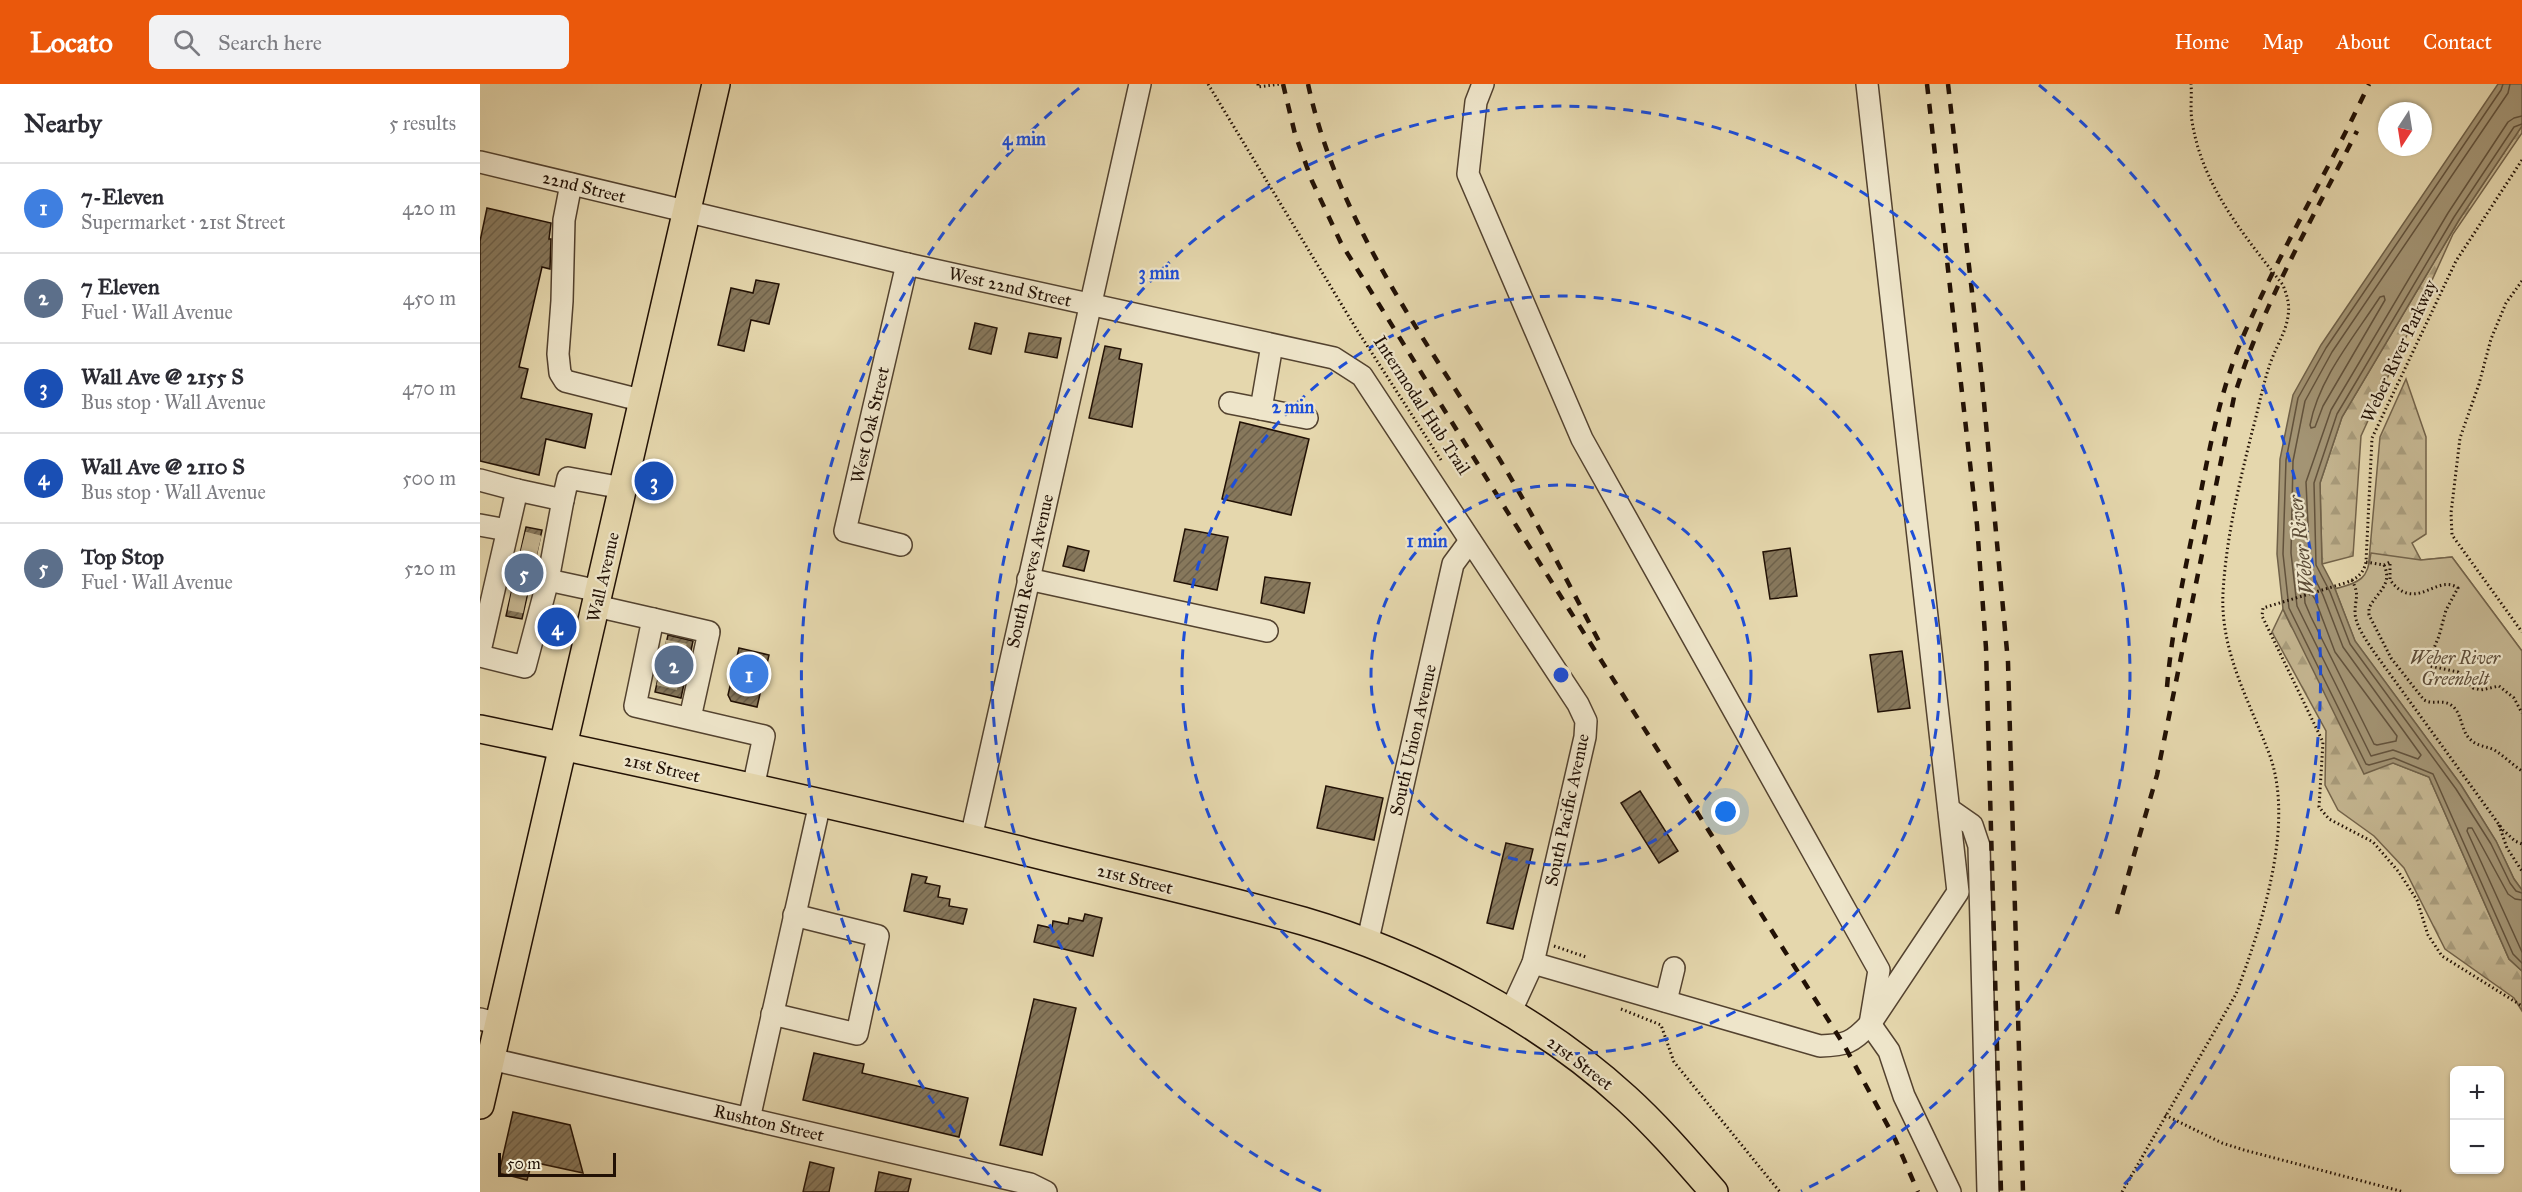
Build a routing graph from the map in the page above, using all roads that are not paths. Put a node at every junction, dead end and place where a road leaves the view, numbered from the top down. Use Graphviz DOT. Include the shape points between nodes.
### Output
graph roads {
  1 [pos="716,84"];
  2 [pos="1140,84"];
  3 [pos="1483,84"];
  4 [pos="1867,84"];
  5 [pos="480,162"];
  6 [pos="571,184"];
  7 [pos="687,212"];
  8 [pos="907,264"];
  9 [pos="1092,305"];
  10 [pos="1272,345"];
  11 [pos="1334,358"];
  12 [pos="644,401"];
  13 [pos="1230,403"];
  14 [pos="1261,409"];
  15 [pos="1307,418"];
  16 [pos="480,480"];
  17 [pos="623,488"];
  18 [pos="517,490"];
  19 [pos="563,500"];
  20 [pos="480,525"];
  21 [pos="1470,541"];
  22 [pos="901,545"];
  23 [pos="524,571"];
  24 [pos="1028,579"];
  25 [pos="598,598"];
  26 [pos="653,619"];
  27 [pos="1266,631"];
  28 [pos="480,651"];
  29 [pos="480,656"];
  30 [pos="690,718"];
  31 [pos="480,729"];
  32 [pos="563,746"];
  33 [pos="753,788"];
  34 [pos="820,803"];
  35 [pos="1948,809"];
  36 [pos="971,838"];
  37 [pos="794,915"];
  38 [pos="1368,944"];
  39 [pos="1533,963"];
  40 [pos="1674,968"];
  41 [pos="1666,1001"];
  42 [pos="1510,1013"];
  43 [pos="772,1014"];
  44 [pos="489,1021"];
  45 [pos="1870,1024"];
  46 [pos="491,1059"];
  47 [pos="480,1105"];
  48 [pos="749,1119"];
  49 [pos="1046,1192"];
  50 [pos="1714,1192"];
  51 [pos="1950,1192"];
  52 [pos="1988,1192"];
  1 -- 7 [label="main road, Wall Avenue"];
  2 -- 9 [label="street, South Reeves Avenue"];
  3 -- 45 [label="street" via="1476,102 1467,174 1582,439 1879,970"];
  4 -- 35 [label="street"];
  5 -- 6 [label="street, 22nd Street"];
  6 -- 7 [label="street, 22nd Street"];
  6 -- 12 [label="street" via="564,220 560,373 566,381"];
  7 -- 8 [label="street, West 22nd Street"];
  7 -- 12 [label="main road, Wall Avenue"];
  8 -- 9 [label="street, West 22nd Street"];
  8 -- 22 [label="street, West Oak Street" via="846,531"];
  9 -- 10 [label="street, West 22nd Street"];
  9 -- 24 [label="street, South Reeves Avenue"];
  10 -- 11 [label="street, West 22nd Street"];
  10 -- 14 [label="street"];
  11 -- 21 [label="street, South Pacific Avenue" via="1362,376"];
  12 -- 17 [label="main road, Wall Avenue"];
  13 -- 14 [label="street"];
  14 -- 15 [label="street"];
  16 -- 18 [label="street"];
  17 -- 19 [label="street" via="568,478"];
  17 -- 25 [label="main road, Wall Avenue"];
  18 -- 19 [label="street"];
  18 -- 23 [label="street"];
  19 -- 23 [label="street"];
  20 -- 23 [label="street"];
  21 -- 38 [label="street, South Union Avenue" via="1453,564"];
  21 -- 39 [label="street, South Pacific Avenue" via="1586,721 1586,737"];
  23 -- 25 [label="street"];
  23 -- 28 [label="street"];
  23 -- 29 [label="street" via="525,667"];
  24 -- 27 [label="street"];
  24 -- 36 [label="street, South Reeves Avenue"];
  25 -- 26 [label="street"];
  25 -- 32 [label="main road, Wall Avenue"];
  26 -- 30 [label="street" via="709,632 696,657"];
  26 -- 30 [label="street" via="656,648 650,674 635,706"];
  30 -- 33 [label="street" via="764,736"];
  31 -- 32 [label="main road, 21st Street"];
  32 -- 33 [label="main road, 21st Street"];
  32 -- 44 [label="main road, Wall Avenue"];
  33 -- 34 [label="main road, 21st Street"];
  34 -- 36 [label="main road, 21st Street"];
  34 -- 37 [label="street"];
  35 -- 45 [label="street" via="1958,892"];
  35 -- 52 [label="street" via="1972,825 1979,846"];
  36 -- 38 [label="main road, 21st Street" via="1304,921"];
  37 -- 43 [label="street"];
  37 -- 43 [label="street" via="878,936 857,1034"];
  38 -- 42 [label="main road, 21st Street" via="1440,975"];
  39 -- 41 [label="street"];
  39 -- 42 [label="street, South Pacific Avenue"];
  40 -- 41 [label="street"];
  41 -- 45 [label="street" via="1820,1046 1844,1045"];
  42 -- 50 [label="main road, 21st Street" via="1569,1052 1626,1097"];
  43 -- 48 [label="street"];
  44 -- 46 [label="main road, Wall Avenue"];
  45 -- 51 [label="street" via="1889,1051 1904,1096"];
  46 -- 47 [label="main road, Wall Avenue"];
  46 -- 48 [label="street, Rushton Street"];
  48 -- 49 [label="street, Rushton Street" via="1030,1184"];
}
